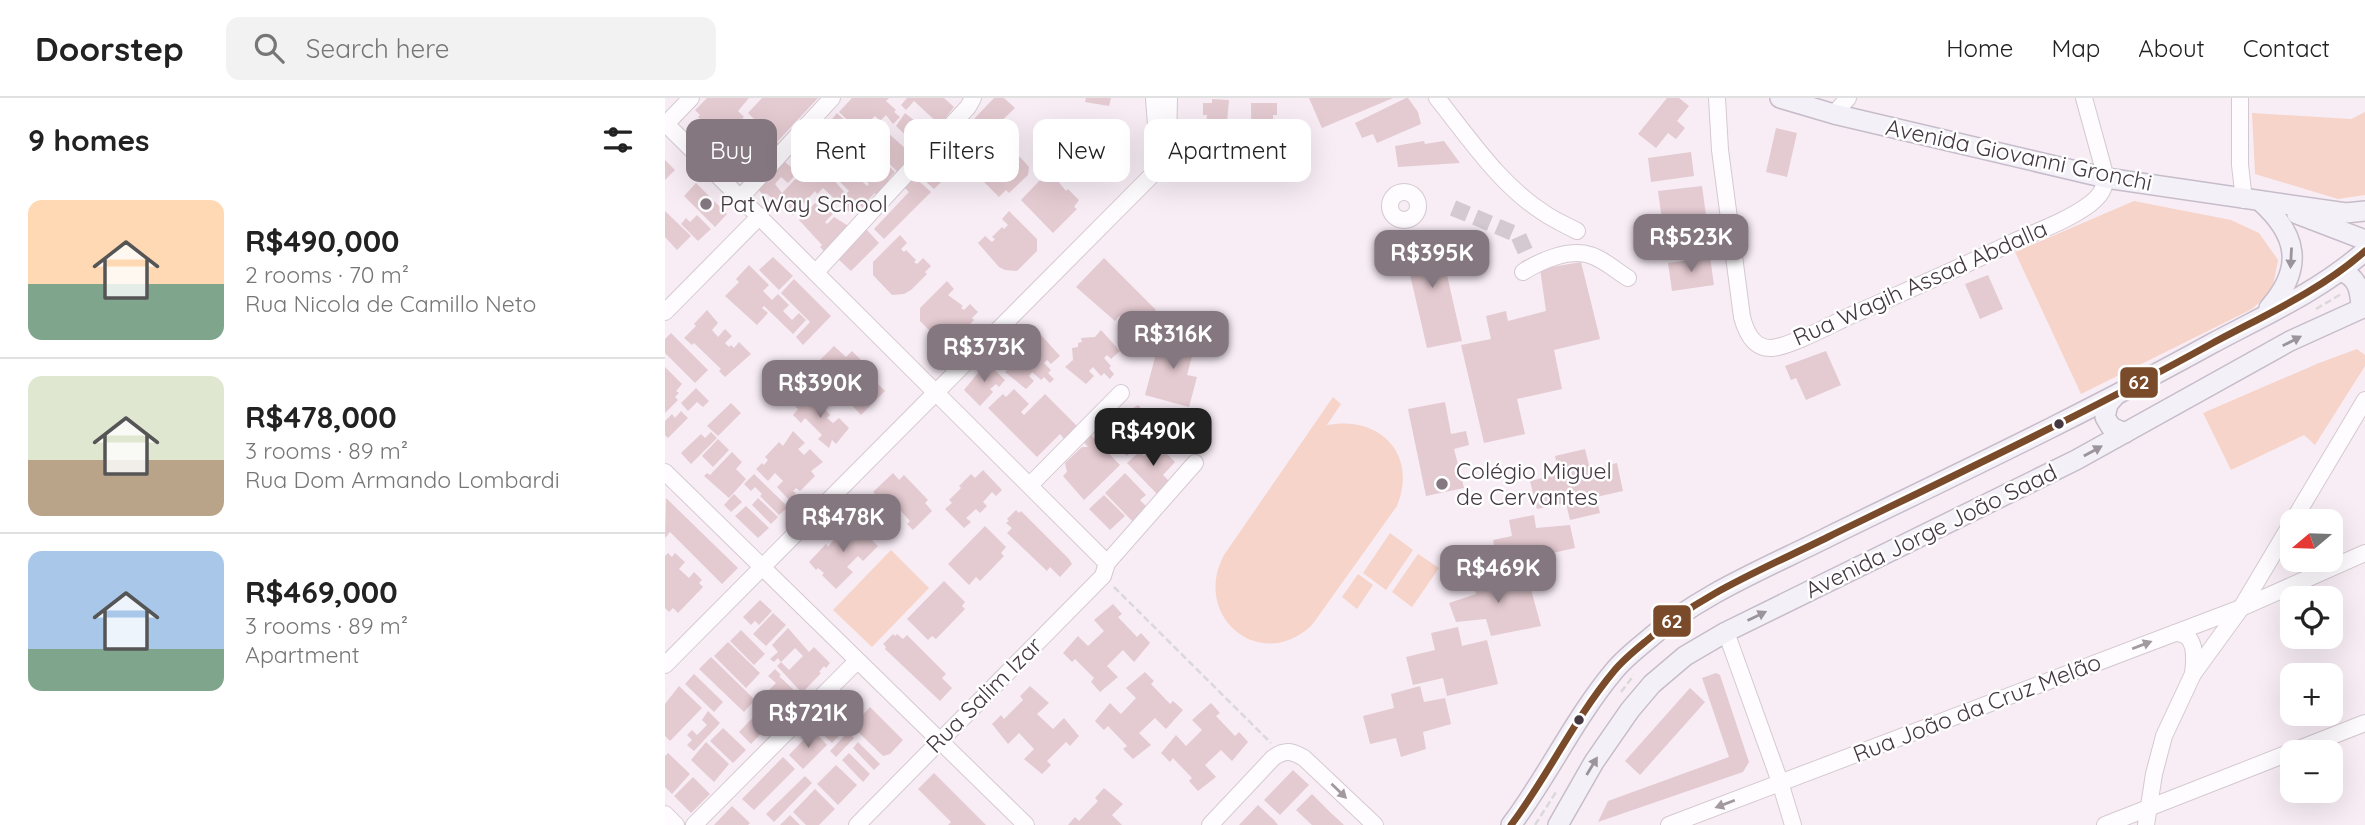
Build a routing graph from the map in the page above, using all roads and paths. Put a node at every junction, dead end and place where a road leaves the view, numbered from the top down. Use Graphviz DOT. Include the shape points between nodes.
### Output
graph roads {
  1 [pos="691,98"];
  2 [pos="832,98"];
  3 [pos="973,98"];
  4 [pos="1154,98"];
  5 [pos="1169,98"];
  6 [pos="1437,98"];
  7 [pos="1717,98"];
  8 [pos="1780,98"];
  9 [pos="1849,98"];
  10 [pos="2084,98"];
  11 [pos="2240,98"];
  12 [pos="1834,114"];
  13 [pos="1156,119"];
  14 [pos="1169,119"];
  15 [pos="666,123"];
  16 [pos="2106,178"];
  17 [pos="1145,182"];
  18 [pos="741,197"];
  19 [pos="2252,200"];
  20 [pos="2365,211"];
  21 [pos="760,216"];
  22 [pos="1577,231"];
  23 [pos="2365,240"];
  24 [pos="2365,251"];
  25 [pos="2340,271"];
  26 [pos="816,272"];
  27 [pos="1523,272"];
  28 [pos="1628,278"];
  29 [pos="2363,307"];
  30 [pos="665,313"];
  31 [pos="2261,317"];
  32 [pos="936,390"];
  33 [pos="1121,393"];
  34 [pos="2114,397"];
  35 [pos="2365,400"];
  36 [pos="2125,433"];
  37 [pos="1195,463"];
  38 [pos="665,472"];
  39 [pos="1030,485"];
  40 [pos="2365,553"];
  41 [pos="761,568"];
  42 [pos="1105,569"];
  43 [pos="2241,608"];
  44 [pos="1726,632"];
  45 [pos="2175,633"];
  46 [pos="857,661"];
  47 [pos="665,665"];
  48 [pos="2193,674"];
  49 [pos="2365,723"];
  50 [pos="939,741"];
  51 [pos="1281,752"];
  52 [pos="1780,782"];
  53 [pos="2148,808"];
  54 [pos="665,814"];
  55 [pos="676,825"];
  56 [pos="694,825"];
  57 [pos="857,825"];
  58 [pos="1026,825"];
  59 [pos="1210,825"];
  60 [pos="1375,825"];
  61 [pos="1511,825"];
  62 [pos="1558,825"];
  63 [pos="1669,825"];
  64 [pos="1793,825"];
  65 [pos="2105,825"];
  66 [pos="2146,825"];
  1 -- 15 [label="street"];
  2 -- 18 [label="street"];
  3 -- 26 [label="street"];
  4 -- 13 [label="street"];
  5 -- 14 [label="street"];
  6 -- 22 [label="street" via="1518,192"];
  7 -- 16 [label="street, Rua Wagih Assad Abdalla" via="1742,317 1745,330 1759,346 1771,348 1804,336 2070,216 2103,191"];
  8 -- 12 [label="main road, Avenida Giovanni Gronchi"];
  9 -- 12 [label="street"];
  10 -- 16 [label="street"];
  11 -- 19 [label="street" via="2240,165"];
  12 -- 16 [label="main road, Avenida Giovanni Gronchi"];
  15 -- 18 [label="street"];
  16 -- 19 [label="main road, Avenida Giovanni Gronchi"];
  17 -- 32 [label="street"];
  18 -- 21 [label="street"];
  19 -- 20 [label="main road, Avenida Giovanni Gronchi" via="2346,213"];
  19 -- 23 [label="main road, Avenida Giovanni Gronchi"];
  19 -- 31 [label="main road, one-way" via="2278,217 2292,254 2289,276"];
  21 -- 26 [label="street"];
  21 -- 30 [label="street"];
  24 -- 25 [label="main road, Avenida Jorge João Saad"];
  25 -- 29 [label="main road" via="2355,279"];
  25 -- 31 [label="main road, Avenida Jorge João Saad"];
  26 -- 32 [label="street"];
  27 -- 28 [label="street" via="1540,262 1579,253 1591,255"];
  36 -- 29 [label="main road, Avenida Jorge João Saad, one-way" via="2290,341"];
  31 -- 34 [label="main road, Avenida Jorge João Saad"];
  32 -- 39 [label="street"];
  32 -- 41 [label="street"];
  33 -- 39 [label="street"];
  34 -- 36 [label="main road" via="2105,417 2111,428"];
  34 -- 61 [label="main road, Avenida Jorge João Saad" via="1686,611 1615,669"];
  35 -- 43 [label="street"];
  44 -- 36 [label="main road, Avenida Jorge João Saad, one-way"];
  37 -- 42 [label="street, Rua Salim Izar"];
  38 -- 41 [label="street"];
  39 -- 42 [label="street"];
  40 -- 43 [label="street, Rua João da Cruz Melão"];
  41 -- 46 [label="street"];
  41 -- 47 [label="street"];
  42 -- 50 [label="street, Rua Salim Izar"];
  42 -- 51 [label="path"];
  43 -- 45 [label="street, Rua João da Cruz Melão"];
  43 -- 48 [label="street"];
  44 -- 52 [label="street"];
  62 -- 44 [label="main road, Avenida Jorge João Saad, one-way" via="1594,762 1644,693 1685,656"];
  45 -- 48 [label="street" via="2189,638 2194,649"];
  52 -- 45 [label="street, Rua João da Cruz Melão, one-way"];
  46 -- 50 [label="street"];
  46 -- 56 [label="street"];
  48 -- 53 [label="street" via="2164,736"];
  49 -- 53 [label="street"];
  50 -- 57 [label="street, Rua Salim Izar"];
  50 -- 58 [label="street"];
  51 -- 59 [label="street"];
  51 -- 60 [label="street, one-way" via="1304,758"];
  52 -- 63 [label="street, Rua João da Cruz Melão, one-way"];
  52 -- 64 [label="street"];
  53 -- 65 [label="street"];
  53 -- 66 [label="street"];
  54 -- 55 [label="street"];
}
